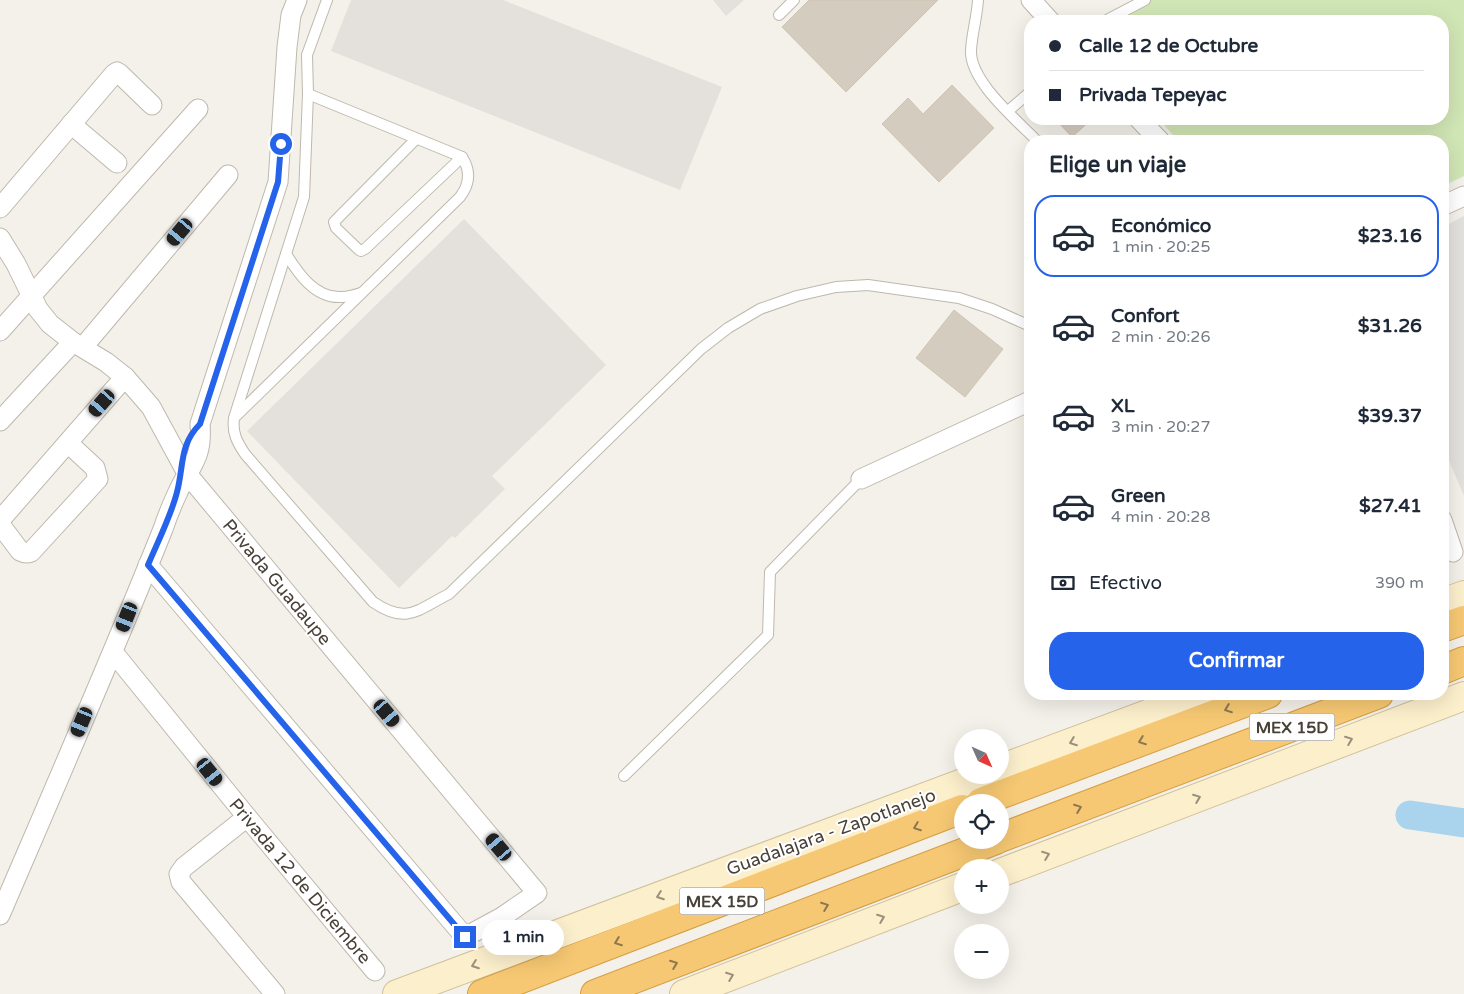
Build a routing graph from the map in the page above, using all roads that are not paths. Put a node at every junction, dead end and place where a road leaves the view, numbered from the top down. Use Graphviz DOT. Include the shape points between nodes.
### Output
graph roads {
  1 [pos="297,0"];
  2 [pos="327,0"];
  3 [pos="794,0"];
  4 [pos="978,0"];
  5 [pos="1030,0"];
  6 [pos="1145,0"];
  7 [pos="779,15"];
  8 [pos="1044,15"];
  9 [pos="1116,15"];
  10 [pos="308,94"];
  11 [pos="1024,97"];
  12 [pos="152,104"];
  13 [pos="198,109"];
  14 [pos="1008,111"];
  15 [pos="72,124"];
  16 [pos="1145,125"];
  17 [pos="1031,135"];
  18 [pos="1154,135"];
  19 [pos="416,138"];
  20 [pos="462,157"];
  21 [pos="117,163"];
  22 [pos="228,175"];
  23 [pos="1464,196"];
  24 [pos="1449,203"];
  25 [pos="0,208"];
  26 [pos="0,238"];
  27 [pos="286,254"];
  28 [pos="362,293"];
  29 [pos="31,294"];
  30 [pos="1024,323"];
  31 [pos="0,331"];
  32 [pos="78,344"];
  33 [pos="124,377"];
  34 [pos="1024,404"];
  35 [pos="234,418"];
  36 [pos="0,421"];
  37 [pos="68,443"];
  38 [pos="184,470"];
  39 [pos="861,479"];
  40 [pos="148,565"];
  41 [pos="1464,595"];
  42 [pos="1449,600"];
  43 [pos="1464,620"];
  44 [pos="1449,625"];
  45 [pos="112,652"];
  46 [pos="1464,662"];
  47 [pos="1449,667"];
  48 [pos="1464,696"];
  49 [pos="1185,700"];
  50 [pos="1252,700"];
  51 [pos="1363,700"];
  52 [pos="1009,766"];
  53 [pos="624,776"];
  54 [pos="960,784"];
  55 [pos="1002,794"];
  56 [pos="954,812"];
  57 [pos="247,817"];
  58 [pos="1009,835"];
  59 [pos="973,849"];
  60 [pos="1009,870"];
  61 [pos="954,890"];
  62 [pos="0,915"];
  63 [pos="375,971"];
  64 [pos="275,994"];
  65 [pos="397,994"];
  66 [pos="482,994"];
  67 [pos="595,994"];
  68 [pos="684,994"];
  1 -- 38 [label="street" via="288,39 278,182 200,424 188,438"];
  2 -- 10 [label="lane" via="307,55"];
  3 -- 7 [label="lane"];
  4 -- 14 [label="lane" via="972,60 984,86"];
  5 -- 8 [label="street"];
  6 -- 9 [label="lane"];
  10 -- 19 [label="lane"];
  10 -- 27 [label="lane" via="304,197"];
  11 -- 14 [label="lane"];
  12 -- 15 [label="street" via="117,72"];
  13 -- 29 [label="street"];
  14 -- 17 [label="lane"];
  15 -- 21 [label="street"];
  15 -- 25 [label="street"];
  16 -- 18 [label="street"];
  19 -- 20 [label="lane"];
  19 -- 20 [label="lane" via="334,222 336,228 361,251"];
  20 -- 28 [label="lane" via="469,171 465,191"];
  22 -- 32 [label="street"];
  23 -- 24 [label="street"];
  26 -- 29 [label="street, Privada Guadaupe"];
  27 -- 28 [label="lane" via="307,284 325,294 340,297"];
  27 -- 35 [label="lane"];
  28 -- 35 [label="lane"];
  29 -- 31 [label="street"];
  29 -- 32 [label="street, Privada Guadaupe" via="50,324"];
  30 -- 35 [label="lane" via="959,298 868,284 796,296 760,310 728,328 701,349 449,594 401,615 373,602 245,454 233,432"];
  32 -- 33 [label="street, Privada Guadaupe"];
  32 -- 36 [label="street"];
  33 -- 37 [label="street"];
  33 -- 38 [label="street, Privada Guadaupe" via="151,407"];
  34 -- 39 [label="street"];
  37 -- 37 [label="street" via="95,468 98,479 31,552 20,551 0,524 2,518"];
  38 -- 40 [label="street"];
  38 -- 40 [label="street, Privada Guadaupe" via="538,893 502,918 465,937"];
  39 -- 53 [label="lane" via="770,572 768,635"];
  40 -- 45 [label="street"];
  41 -- 42 [label="street"];
  43 -- 44 [label="highway"];
  45 -- 57 [label="street, Privada 12 de Diciembre"];
  45 -- 62 [label="street"];
  46 -- 47 [label="highway"];
  60 -- 48 [label="street, one-way"];
  49 -- 52 [label="street, one-way"];
  50 -- 55 [label="highway, MEX 15D, one-way"];
  58 -- 51 [label="highway, MEX 15D, one-way"];
  54 -- 65 [label="street, Guadalajara - Zapotlanejo, one-way"];
  56 -- 66 [label="highway, MEX 15D, one-way"];
  57 -- 63 [label="street, Privada 12 de Diciembre"];
  57 -- 64 [label="street" via="178,874 181,882"];
  67 -- 59 [label="highway, MEX 15D, one-way"];
  68 -- 61 [label="street, one-way"];
}
